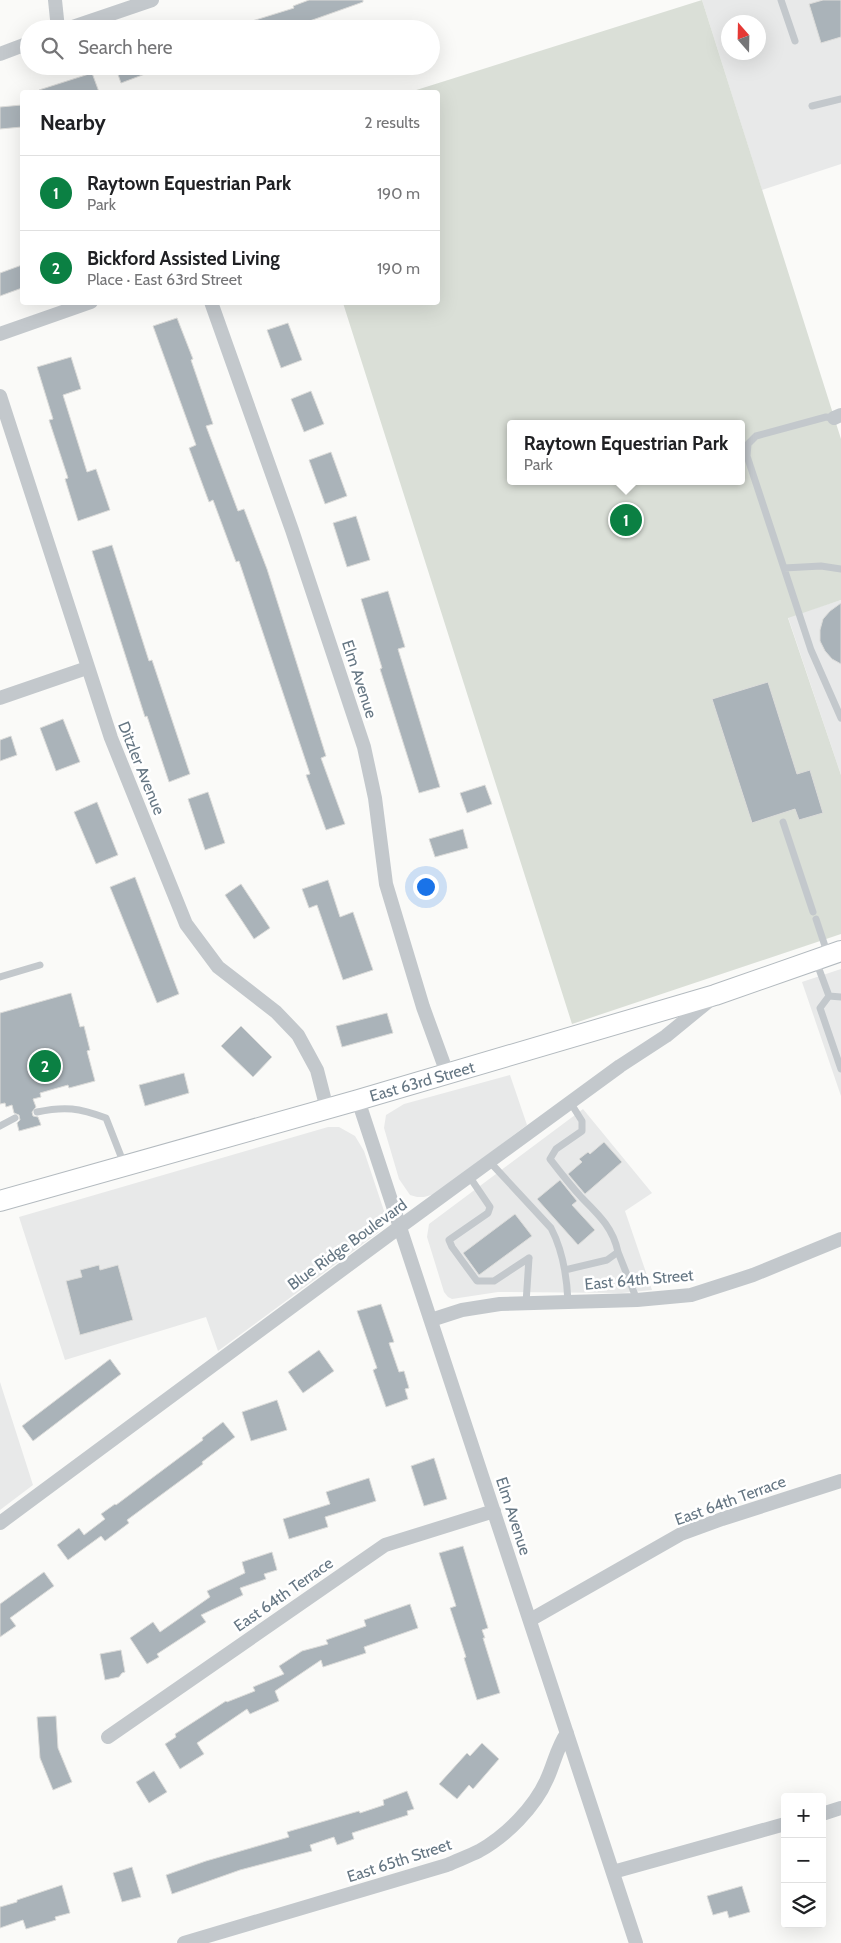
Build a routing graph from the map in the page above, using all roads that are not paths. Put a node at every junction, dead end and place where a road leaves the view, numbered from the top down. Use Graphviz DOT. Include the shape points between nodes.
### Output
graph roads {
  1 [pos="55,0"];
  2 [pos="152,0"];
  3 [pos="781,0"];
  4 [pos="57,20"];
  5 [pos="93,20"];
  6 [pos="795,41"];
  7 [pos="20,46"];
  8 [pos="0,54"];
  9 [pos="841,99"];
  10 [pos="812,106"];
  11 [pos="82,305"];
  12 [pos="212,305"];
  13 [pos="0,334"];
  14 [pos="0,396"];
  15 [pos="838,417"];
  16 [pos="784,568"];
  17 [pos="841,569"];
  18 [pos="87,668"];
  19 [pos="0,698"];
  20 [pos="840,713"];
  21 [pos="783,822"];
  22 [pos="828,955"];
  23 [pos="40,965"];
  24 [pos="0,977"];
  25 [pos="715,995"];
  26 [pos="829,996"];
  27 [pos="841,997"];
  28 [pos="841,1069"];
  29 [pos="447,1073"];
  30 [pos="358,1100"];
  31 [pos="570,1102"];
  32 [pos="327,1109"];
  33 [pos="37,1112"];
  34 [pos="15,1118"];
  35 [pos="0,1126"];
  36 [pos="489,1161"];
  37 [pos="125,1166"];
  38 [pos="469,1176"];
  39 [pos="0,1201"];
  40 [pos="400,1226"];
  41 [pos="841,1239"];
  42 [pos="618,1252"];
  43 [pos="564,1270"];
  44 [pos="636,1300"];
  45 [pos="568,1302"];
  46 [pos="526,1303"];
  47 [pos="432,1320"];
  48 [pos="841,1481"];
  49 [pos="494,1511"];
  50 [pos="0,1523"];
  51 [pos="530,1620"];
  52 [pos="567,1733"];
  53 [pos="108,1737"];
  54 [pos="841,1808"];
  55 [pos="826,1813"];
  56 [pos="781,1825"];
  57 [pos="613,1872"];
  58 [pos="209,1939"];
  59 [pos="184,1943"];
  60 [pos="636,1943"];
  1 -- 4 [label="street"];
  2 -- 5 [label="street"];
  3 -- 6 [label="lane"];
  7 -- 8 [label="street"];
  9 -- 10 [label="lane"];
  11 -- 13 [label="street"];
  12 -- 29 [label="street, Elm Avenue" via="364,747 375,798 386,884"];
  14 -- 18 [label="street, Ditzler Avenue"];
  15 -- 16 [label="lane" via="826,417 756,436 748,444 746,456"];
  16 -- 17 [label="lane" via="821,566"];
  16 -- 20 [label="lane" via="811,650"];
  18 -- 19 [label="street"];
  18 -- 32 [label="street, Ditzler Avenue" via="110,738 186,924 218,967 276,1012 298,1035 317,1070"];
  21 -- 22 [label="lane"];
  22 -- 25 [label="main road, East 63rd Street"];
  22 -- 26 [label="lane"];
  23 -- 24 [label="lane"];
  25 -- 29 [label="main road, East 63rd Street"];
  25 -- 31 [label="street, Blue Ridge Boulevard" via="666,1036"];
  26 -- 27 [label="lane"];
  26 -- 28 [label="lane" via="820,1008"];
  29 -- 30 [label="main road, East 63rd Street"];
  30 -- 32 [label="main road, East 63rd Street"];
  30 -- 40 [label="street, Elm Avenue"];
  31 -- 36 [label="street, Blue Ridge Boulevard"];
  31 -- 42 [label="lane" via="582,1120 582,1131 556,1149 550,1159 604,1219 616,1239"];
  32 -- 37 [label="main road, East 63rd Street"];
  33 -- 37 [label="lane" via="57,1108 84,1110 106,1118"];
  34 -- 35 [label="lane"];
  36 -- 38 [label="street, Blue Ridge Boulevard"];
  36 -- 43 [label="lane" via="551,1228"];
  37 -- 39 [label="main road, East 63rd Street"];
  38 -- 40 [label="street, Blue Ridge Boulevard"];
  38 -- 46 [label="lane" via="490,1207 488,1212 449,1240 452,1247 478,1282 494,1281 529,1258"];
  40 -- 47 [label="street, Elm Avenue"];
  40 -- 50 [label="street, Blue Ridge Boulevard"];
  41 -- 44 [label="street, East 64th Street" via="753,1275 691,1295"];
  42 -- 43 [label="lane" via="607,1260"];
  42 -- 44 [label="lane"];
  43 -- 45 [label="lane"];
  44 -- 45 [label="street, East 64th Street"];
  45 -- 46 [label="street, East 64th Street"];
  46 -- 47 [label="street, East 64th Street" via="462,1310"];
  47 -- 49 [label="street, Elm Avenue"];
  48 -- 51 [label="street, East 64th Terrace" via="681,1534"];
  49 -- 51 [label="street, Elm Avenue"];
  49 -- 53 [label="street, East 64th Terrace" via="385,1545"];
  51 -- 52 [label="street, Elm Avenue"];
  52 -- 57 [label="street, Elm Avenue"];
  52 -- 58 [label="street, East 65th Street" via="547,1780 530,1806 505,1832 480,1850 447,1865"];
  54 -- 55 [label="street"];
  56 -- 57 [label="street"];
  57 -- 60 [label="street, Elm Avenue"];
  58 -- 59 [label="street, East 65th Street"];
}
